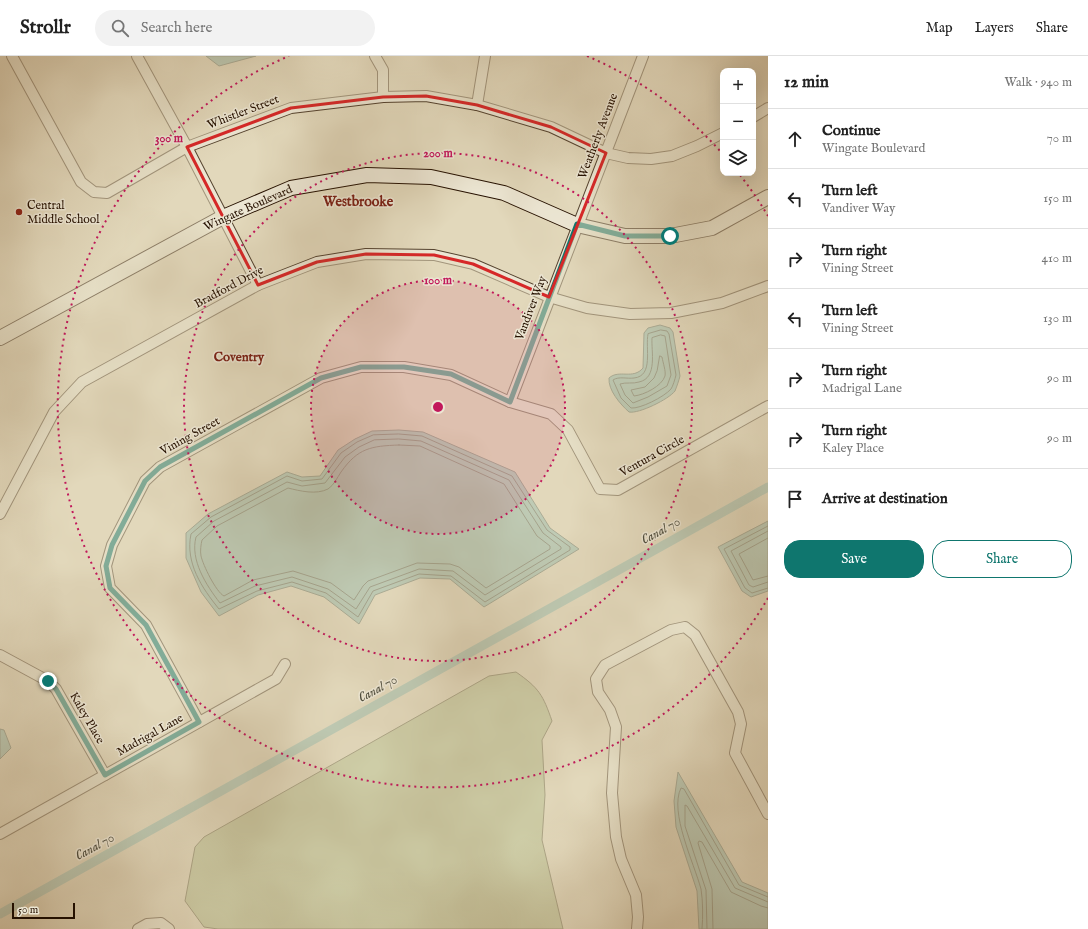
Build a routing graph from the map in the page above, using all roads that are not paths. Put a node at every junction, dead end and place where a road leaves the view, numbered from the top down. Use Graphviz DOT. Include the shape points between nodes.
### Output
graph roads {
  1 [pos="12,56"];
  2 [pos="137,56"];
  3 [pos="375,56"];
  4 [pos="485,56"];
  5 [pos="643,56"];
  6 [pos="383,97"];
  7 [pos="477,105"];
  8 [pos="768,108"];
  9 [pos="756,114"];
  10 [pos="720,134"];
  11 [pos="188,147"];
  12 [pos="606,153"];
  13 [pos="768,197"];
  14 [pos="223,217"];
  15 [pos="577,224"];
  16 [pos="258,285"];
  17 [pos="768,286"];
  18 [pos="549,297"];
  19 [pos="0,338"];
  20 [pos="510,402"];
  21 [pos="768,406"];
  22 [pos="0,514"];
  23 [pos="0,655"];
  24 [pos="285,664"];
  25 [pos="199,722"];
  26 [pos="105,775"];
  27 [pos="768,814"];
  28 [pos="0,834"];
  29 [pos="138,929"];
  30 [pos="169,929"];
  31 [pos="637,929"];
  1 -- 11 [label="street, Whistler Street" via="81,182 94,192 107,193"];
  2 -- 11 [label="street"];
  3 -- 6 [label="street" via="383,70"];
  4 -- 7 [label="street"];
  5 -- 12 [label="street, Weatherly Avenue"];
  6 -- 7 [label="street, Whistler Street" via="426,96"];
  6 -- 11 [label="street, Whistler Street" via="291,108"];
  7 -- 12 [label="street, Whistler Street" via="551,127"];
  8 -- 9 [label="street"];
  10 -- 12 [label="street, Whistler Street" via="672,156 651,159 628,158"];
  11 -- 14 [label="street"];
  12 -- 15 [label="street, Weatherly Avenue"];
  13 -- 15 [label="street, Wingate Boulevard" via="712,228 670,236 625,236"];
  14 -- 15 [label="street, Wingate Boulevard" via="290,188 367,175 431,177 504,193"];
  14 -- 16 [label="street"];
  14 -- 19 [label="street, Wingate Boulevard"];
  15 -- 18 [label="street, Vandiver Way"];
  16 -- 18 [label="street, Bradford Drive" via="317,262 366,254 434,255 473,264"];
  16 -- 22 [label="street, Bradford Drive" via="82,382 54,412"];
  17 -- 18 [label="street" via="722,303 671,313 630,314 587,308"];
  18 -- 20 [label="street, Vandiver Way"];
  20 -- 21 [label="street, Ventura Circle" via="551,414 568,430 600,489 618,490"];
  20 -- 25 [label="street, Vining Street" via="451,374 404,367 361,367 321,378 160,467 145,481 112,545 106,566 110,588 146,625"];
  23 -- 26 [label="street, Kaley Place" via="48,681 56,689"];
  24 -- 25 [label="street, Madrigal Lane" via="276,679"];
  25 -- 26 [label="street, Madrigal Lane"];
  26 -- 28 [label="street, Madrigal Lane"];
  27 -- 31 [label="street" via="735,753 741,724 738,712 695,635 685,627 671,630 605,665 596,679 598,692 610,710 616,727 612,793 616,837 621,860 636,895"];
  29 -- 30 [label="street" via="147,924 161,923"];
}
